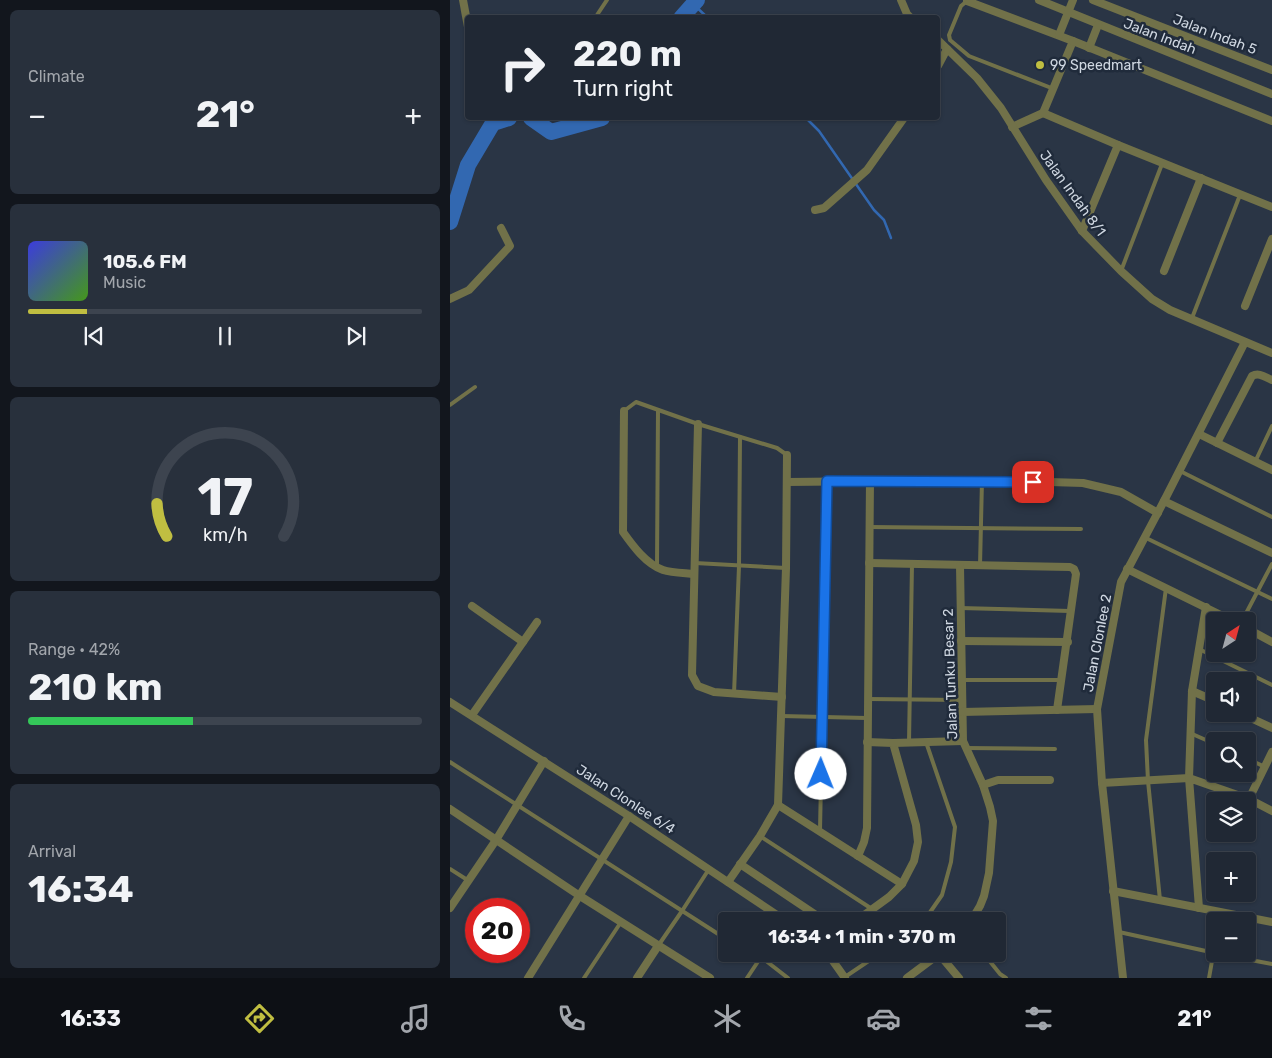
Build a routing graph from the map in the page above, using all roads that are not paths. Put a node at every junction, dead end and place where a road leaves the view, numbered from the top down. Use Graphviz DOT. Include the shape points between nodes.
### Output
graph roads {
  1 [pos="463,0"];
  2 [pos="607,0"];
  3 [pos="901,0"];
  4 [pos="1039,0"];
  5 [pos="1073,0"];
  6 [pos="1093,0"];
  7 [pos="967,1"];
  8 [pos="1069,12"];
  9 [pos="466,15"];
  10 [pos="598,15"];
  11 [pos="908,15"];
  12 [pos="1098,24"];
  13 [pos="1059,35"];
  14 [pos="1073,41"];
  15 [pos="940,42"];
  16 [pos="1090,48"];
  17 [pos="947,49"];
  18 [pos="940,62"];
  19 [pos="1272,70"];
  20 [pos="1054,89"];
  21 [pos="1272,94"];
  22 [pos="1044,113"];
  23 [pos="903,120"];
  24 [pos="1272,121"];
  25 [pos="1012,127"];
  26 [pos="1118,145"];
  27 [pos="1162,163"];
  28 [pos="1201,178"];
  29 [pos="1240,195"];
  30 [pos="1272,207"];
  31 [pos="815,210"];
  32 [pos="501,228"];
  33 [pos="1082,231"];
  34 [pos="1272,239"];
  35 [pos="1164,271"];
  36 [pos="1121,272"];
  37 [pos="450,299"];
  38 [pos="1245,306"];
  39 [pos="1191,320"];
  40 [pos="1245,342"];
  41 [pos="1272,352"];
  42 [pos="1272,380"];
  43 [pos="475,387"];
  44 [pos="450,405"];
  45 [pos="658,410"];
  46 [pos="624,411"];
  47 [pos="698,424"];
  48 [pos="1272,426"];
  49 [pos="1199,434"];
  50 [pos="740,437"];
  51 [pos="1217,443"];
  52 [pos="787,455"];
  53 [pos="1255,462"];
  54 [pos="1272,470"];
  55 [pos="1180,471"];
  56 [pos="870,480"];
  57 [pos="982,480"];
  58 [pos="827,481"];
  59 [pos="787,482"];
  60 [pos="1164,501"];
  61 [pos="1158,513"];
  62 [pos="1272,517"];
  63 [pos="869,527"];
  64 [pos="981,528"];
  65 [pos="1081,529"];
  66 [pos="1144,537"];
  67 [pos="1272,553"];
  68 [pos="869,563"];
  69 [pos="695,564"];
  70 [pos="912,564"];
  71 [pos="1272,564"];
  72 [pos="739,566"];
  73 [pos="960,566"];
  74 [pos="980,566"];
  75 [pos="658,568"];
  76 [pos="786,568"];
  77 [pos="1127,569"];
  78 [pos="694,574"];
  79 [pos="1166,588"];
  80 [pos="1257,592"];
  81 [pos="1272,599"];
  82 [pos="472,606"];
  83 [pos="1206,607"];
  84 [pos="960,608"];
  85 [pos="1070,611"];
  86 [pos="1216,612"];
  87 [pos="1247,612"];
  88 [pos="537,622"];
  89 [pos="1256,633"];
  90 [pos="961,640"];
  91 [pos="523,642"];
  92 [pos="1068,642"];
  93 [pos="1272,642"];
  94 [pos="1199,649"];
  95 [pos="961,680"];
  96 [pos="1062,680"];
  97 [pos="1272,685"];
  98 [pos="1192,691"];
  99 [pos="734,694"];
  100 [pos="782,697"];
  101 [pos="1206,698"];
  102 [pos="868,699"];
  103 [pos="910,700"];
  104 [pos="962,700"];
  105 [pos="450,702"];
  106 [pos="1097,709"];
  107 [pos="1057,710"];
  108 [pos="962,712"];
  109 [pos="472,714"];
  110 [pos="781,716"];
  111 [pos="822,717"];
  112 [pos="868,718"];
  113 [pos="1256,721"];
  114 [pos="1272,728"];
  115 [pos="1190,733"];
  116 [pos="1206,740"];
  117 [pos="868,742"];
  118 [pos="909,742"];
  119 [pos="926,742"];
  120 [pos="893,743"];
  121 [pos="964,744"];
  122 [pos="1055,749"];
  123 [pos="1272,752"];
  124 [pos="544,761"];
  125 [pos="450,762"];
  126 [pos="1256,762"];
  127 [pos="1265,766"];
  128 [pos="1189,778"];
  129 [pos="1050,780"];
  130 [pos="1148,781"];
  131 [pos="1102,783"];
  132 [pos="983,785"];
  133 [pos="1229,792"];
  134 [pos="1252,792"];
  135 [pos="1256,803"];
  136 [pos="517,805"];
  137 [pos="778,805"];
  138 [pos="450,809"];
  139 [pos="1272,811"];
  140 [pos="629,816"];
  141 [pos="820,832"];
  142 [pos="760,836"];
  143 [pos="496,840"];
  144 [pos="858,856"];
  145 [pos="603,859"];
  146 [pos="740,864"];
  147 [pos="709,868"];
  148 [pos="450,869"];
  149 [pos="469,881"];
  150 [pos="728,882"];
  151 [pos="902,884"];
  152 [pos="1114,891"];
  153 [pos="580,896"];
  154 [pos="1160,900"];
  155 [pos="450,908"];
  156 [pos="1199,908"];
  157 [pos="872,910"];
  158 [pos="682,911"];
  159 [pos="772,912"];
  160 [pos="812,912"];
  161 [pos="869,912"];
  162 [pos="930,912"];
  163 [pos="976,912"];
  164 [pos="1222,912"];
  165 [pos="1256,919"];
  166 [pos="621,922"];
  167 [pos="1272,922"];
  168 [pos="1119,932"];
  169 [pos="718,934"];
  170 [pos="658,946"];
  171 [pos="1206,951"];
  172 [pos="1256,961"];
  173 [pos="758,962"];
  174 [pos="767,962"];
  175 [pos="834,962"];
  176 [pos="868,962"];
  177 [pos="928,962"];
  178 [pos="946,962"];
  179 [pos="990,962"];
  180 [pos="1212,962"];
  181 [pos="1272,964"];
  182 [pos="528,978"];
  183 [pos="584,978"];
  184 [pos="637,978"];
  185 [pos="710,978"];
  186 [pos="747,978"];
  187 [pos="788,978"];
  188 [pos="845,978"];
  189 [pos="907,978"];
  190 [pos="959,978"];
  191 [pos="1006,978"];
  192 [pos="1126,978"];
  193 [pos="1209,978"];
  1 -- 9 [label="street"];
  2 -- 10 [label="lane"];
  3 -- 11 [label="street"];
  4 -- 8 [label="street, Jalan Indah"];
  5 -- 8 [label="street"];
  6 -- 19 [label="street, Jalan Indah 5"];
  7 -- 13 [label="street"];
  7 -- 20 [label="lane" via="961,6 950,40 969,56"];
  8 -- 12 [label="street, Jalan Indah"];
  8 -- 13 [label="street"];
  12 -- 16 [label="street"];
  12 -- 21 [label="street, Jalan Indah"];
  13 -- 14 [label="street"];
  14 -- 16 [label="street"];
  14 -- 20 [label="street"];
  15 -- 17 [label="street, Jalan Indah 8/1"];
  16 -- 24 [label="street"];
  17 -- 18 [label="street"];
  17 -- 25 [label="street, Jalan Indah 8/1" via="977,78"];
  20 -- 22 [label="street"];
  22 -- 25 [label="street"];
  22 -- 26 [label="street"];
  23 -- 31 [label="street" via="867,170 824,208"];
  25 -- 33 [label="street, Jalan Indah 8/1"];
  26 -- 27 [label="street"];
  26 -- 33 [label="street"];
  27 -- 28 [label="street"];
  27 -- 36 [label="lane"];
  28 -- 29 [label="street"];
  28 -- 35 [label="street"];
  29 -- 30 [label="street"];
  29 -- 39 [label="lane"];
  32 -- 37 [label="street" via="510,246 468,290"];
  33 -- 36 [label="street, Jalan Indah 8/1"];
  34 -- 38 [label="street"];
  36 -- 39 [label="street, Jalan Indah 8/1" via="1152,299"];
  39 -- 40 [label="street, Jalan Indah 8/1"];
  40 -- 41 [label="street, Jalan Indah 8/1"];
  40 -- 49 [label="street, Jalan Clonlee 2"];
  42 -- 51 [label="street" via="1255,374 1252,376"];
  43 -- 44 [label="lane"];
  45 -- 46 [label="lane" via="636,402"];
  45 -- 47 [label="lane"];
  45 -- 75 [label="lane"];
  46 -- 75 [label="street" via="623,532 634,547"];
  47 -- 50 [label="lane"];
  47 -- 69 [label="street"];
  48 -- 53 [label="lane"];
  49 -- 51 [label="street"];
  49 -- 55 [label="street, Jalan Clonlee 2"];
  50 -- 52 [label="lane" via="777,448"];
  50 -- 72 [label="lane"];
  51 -- 53 [label="street"];
  52 -- 59 [label="street"];
  53 -- 54 [label="street"];
  55 -- 60 [label="street, Jalan Clonlee 2"];
  55 -- 62 [label="lane"];
  56 -- 57 [label="street"];
  56 -- 58 [label="street"];
  56 -- 63 [label="street"];
  57 -- 61 [label="street" via="1083,483 1121,492"];
  57 -- 64 [label="lane"];
  58 -- 59 [label="street"];
  58 -- 111 [label="lane"];
  59 -- 76 [label="street"];
  60 -- 61 [label="street, Jalan Clonlee 2"];
  60 -- 67 [label="street"];
  61 -- 66 [label="street, Jalan Clonlee 2"];
  63 -- 64 [label="lane"];
  63 -- 68 [label="street"];
  64 -- 65 [label="lane"];
  64 -- 74 [label="lane"];
  66 -- 77 [label="street, Jalan Clonlee 2"];
  66 -- 80 [label="lane"];
  68 -- 70 [label="street"];
  68 -- 102 [label="street"];
  69 -- 72 [label="lane"];
  69 -- 78 [label="street"];
  70 -- 73 [label="street"];
  70 -- 103 [label="lane"];
  71 -- 80 [label="lane"];
  72 -- 76 [label="lane"];
  72 -- 99 [label="lane"];
  73 -- 74 [label="street"];
  73 -- 84 [label="street, Jalan Tunku Besar 2"];
  74 -- 85 [label="street" via="1074,569"];
  75 -- 78 [label="street"];
  76 -- 100 [label="street"];
  77 -- 79 [label="street"];
  77 -- 106 [label="street, Jalan Clonlee 2" via="1121,582"];
  78 -- 99 [label="street" via="692,675 698,686"];
  79 -- 83 [label="street"];
  79 -- 130 [label="lane" via="1146,740"];
  80 -- 81 [label="lane"];
  80 -- 87 [label="lane"];
  82 -- 91 [label="street"];
  83 -- 86 [label="street"];
  83 -- 94 [label="street"];
  84 -- 85 [label="lane"];
  84 -- 90 [label="street, Jalan Tunku Besar 2"];
  85 -- 92 [label="street"];
  88 -- 91 [label="street"];
  89 -- 93 [label="street"];
  90 -- 92 [label="street"];
  90 -- 95 [label="street, Jalan Tunku Besar 2"];
  91 -- 109 [label="street"];
  92 -- 96 [label="street"];
  94 -- 97 [label="lane"];
  94 -- 98 [label="street"];
  95 -- 96 [label="lane"];
  95 -- 104 [label="street, Jalan Tunku Besar 2"];
  96 -- 107 [label="street"];
  98 -- 101 [label="street"];
  98 -- 115 [label="street"];
  99 -- 100 [label="street"];
  100 -- 110 [label="street"];
  102 -- 103 [label="lane"];
  102 -- 112 [label="street"];
  103 -- 104 [label="lane"];
  103 -- 118 [label="lane"];
  104 -- 108 [label="street, Jalan Tunku Besar 2"];
  105 -- 109 [label="street, Jalan Clonlee 6/4"];
  106 -- 107 [label="street"];
  106 -- 131 [label="street, Jalan Clonlee 2"];
  107 -- 108 [label="street"];
  108 -- 121 [label="street, Jalan Tunku Besar 2"];
  109 -- 124 [label="street, Jalan Clonlee 6/4"];
  110 -- 111 [label="lane"];
  110 -- 137 [label="street"];
  111 -- 112 [label="lane"];
  111 -- 141 [label="lane"];
  112 -- 117 [label="street"];
  113 -- 114 [label="street"];
  115 -- 116 [label="lane"];
  115 -- 128 [label="street"];
  117 -- 120 [label="street"];
  117 -- 144 [label="street" via="867,828"];
  118 -- 119 [label="street"];
  118 -- 120 [label="street"];
  119 -- 121 [label="street"];
  119 -- 162 [label="lane" via="955,827 951,862 942,895"];
  120 -- 151 [label="street" via="918,842 914,861"];
  121 -- 122 [label="lane"];
  121 -- 132 [label="street, Jalan Tunku Besar 2"];
  123 -- 127 [label="street"];
  124 -- 136 [label="street"];
  124 -- 140 [label="street, Jalan Clonlee 6/4"];
  125 -- 136 [label="lane"];
  126 -- 127 [label="lane"];
  127 -- 134 [label="street"];
  128 -- 130 [label="street"];
  128 -- 133 [label="street"];
  128 -- 156 [label="street"];
  129 -- 132 [label="street" via="998,780"];
  130 -- 131 [label="street"];
  130 -- 154 [label="lane"];
  131 -- 152 [label="street, Jalan Clonlee 2"];
  132 -- 163 [label="street, Jalan Tunku Besar 2" via="993,821 993,836 984,896"];
  135 -- 139 [label="street"];
  136 -- 143 [label="street"];
  136 -- 145 [label="lane"];
  137 -- 141 [label="street"];
  137 -- 142 [label="street"];
  138 -- 143 [label="street"];
  140 -- 145 [label="street"];
  140 -- 147 [label="street, Jalan Clonlee 6/4"];
  141 -- 144 [label="street"];
  142 -- 146 [label="street"];
  142 -- 157 [label="lane"];
  143 -- 149 [label="street"];
  143 -- 153 [label="street"];
  144 -- 151 [label="street"];
  145 -- 153 [label="street"];
  145 -- 158 [label="lane"];
  146 -- 150 [label="street"];
  146 -- 160 [label="street"];
  147 -- 150 [label="street, Jalan Clonlee 6/4"];
  147 -- 158 [label="lane"];
  148 -- 149 [label="lane"];
  149 -- 155 [label="street"];
  150 -- 159 [label="street, Jalan Clonlee 6/4"];
  151 -- 157 [label="street"];
  152 -- 154 [label="street"];
  152 -- 168 [label="street, Jalan Clonlee 2"];
  153 -- 166 [label="street"];
  153 -- 182 [label="street"];
  154 -- 156 [label="street"];
  156 -- 164 [label="street"];
  157 -- 161 [label="street"];
  158 -- 169 [label="lane"];
  158 -- 170 [label="lane"];
  165 -- 167 [label="street"];
  166 -- 170 [label="street"];
  166 -- 183 [label="lane"];
  168 -- 171 [label="lane"];
  168 -- 192 [label="street, Jalan Clonlee 2"];
  170 -- 184 [label="street"];
  170 -- 185 [label="street"];
  172 -- 181 [label="lane"];
  173 -- 186 [label="lane"];
  174 -- 187 [label="lane"];
  175 -- 188 [label="street"];
  176 -- 188 [label="lane"];
  177 -- 189 [label="street"];
  178 -- 190 [label="street"];
  179 -- 191 [label="lane"];
  180 -- 193 [label="lane"];
}
